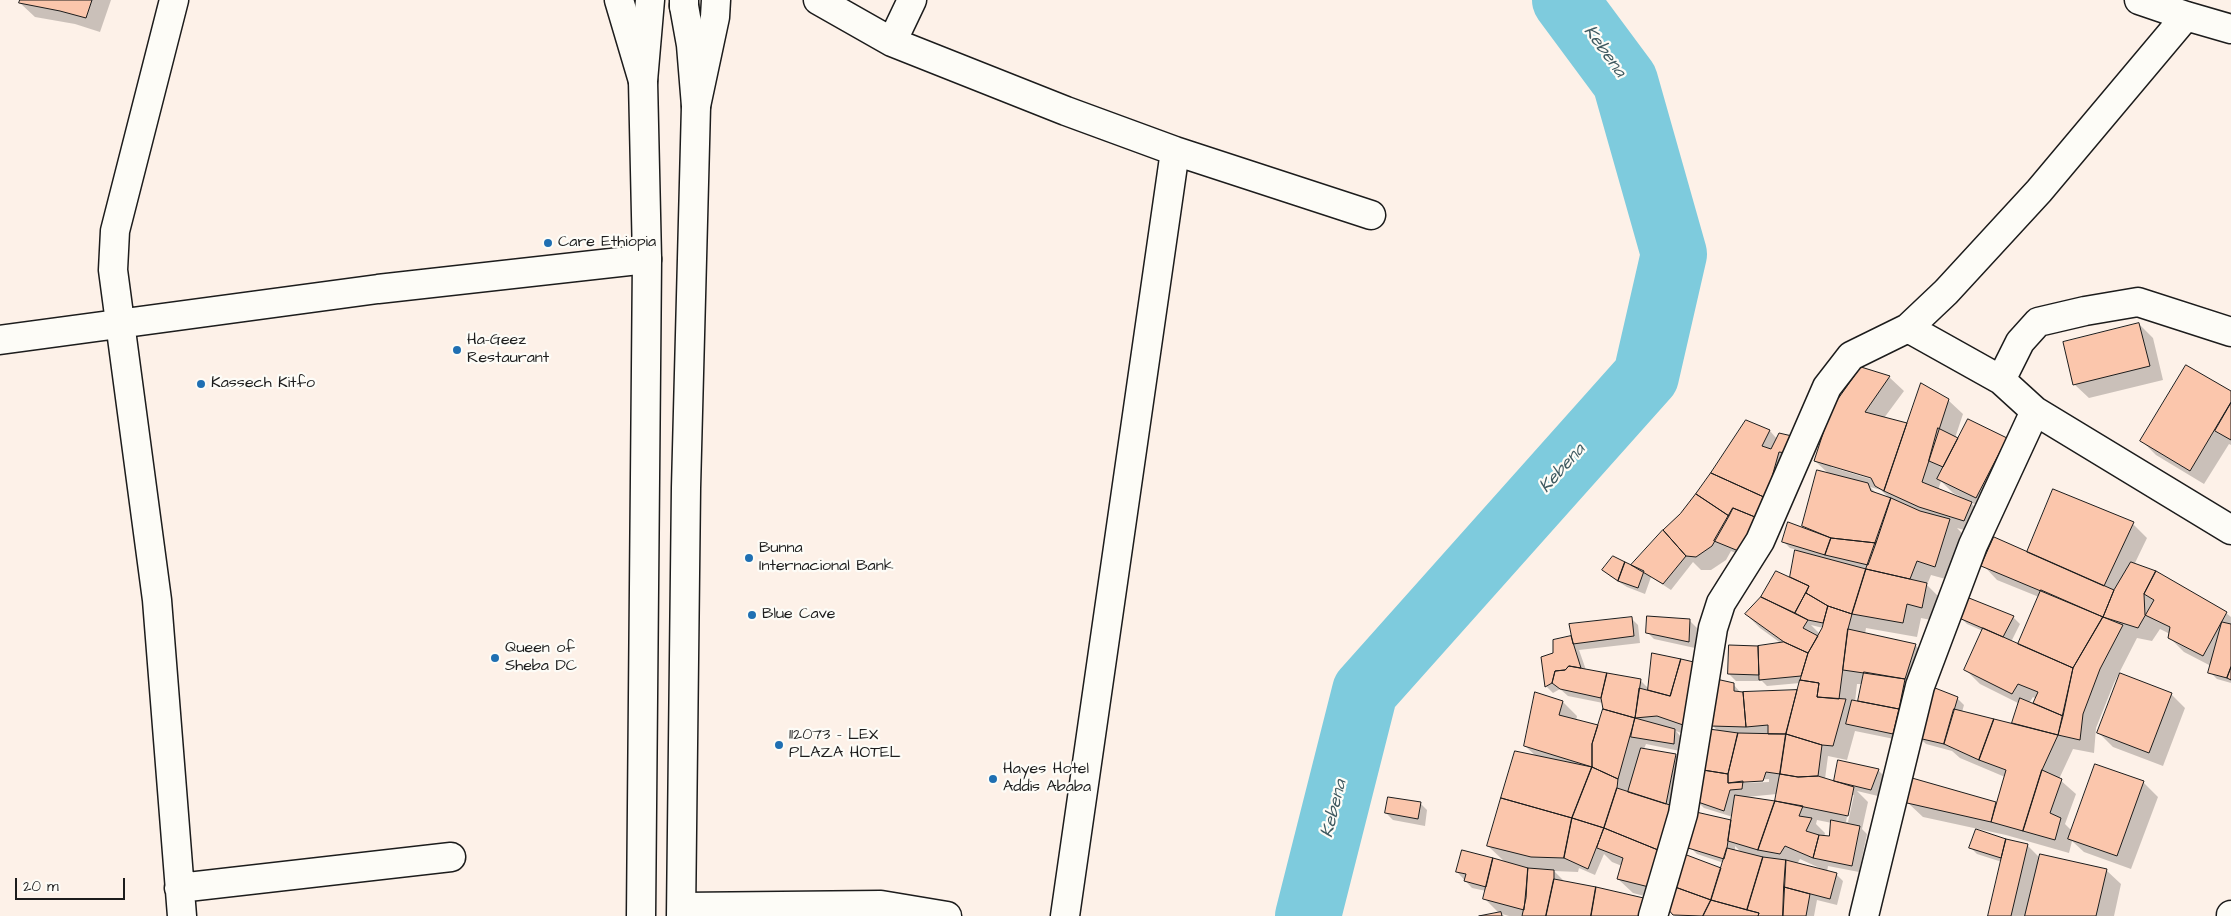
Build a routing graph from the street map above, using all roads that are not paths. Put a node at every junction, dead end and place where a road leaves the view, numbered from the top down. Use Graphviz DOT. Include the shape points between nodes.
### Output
graph roads {
  1 [pos="174,0"];
  2 [pos="619,0"];
  3 [pos="650,0"];
  4 [pos="716,0"];
  5 [pos="818,0"];
  6 [pos="912,0"];
  7 [pos="2139,0"];
  8 [pos="684,3"];
  9 [pos="2186,16"];
  10 [pos="2231,29"];
  11 [pos="892,42"];
  12 [pos="643,81"];
  13 [pos="696,106"];
  14 [pos="1175,152"];
  15 [pos="1370,215"];
  16 [pos="647,259"];
  17 [pos="120,324"];
  18 [pos="1908,328"];
  19 [pos="2231,332"];
  20 [pos="0,340"];
  21 [pos="2001,380"];
  22 [pos="2035,411"];
  23 [pos="2231,530"];
  24 [pos="451,857"];
  25 [pos="179,888"];
  26 [pos="681,911"];
  27 [pos="182,916"];
  28 [pos="641,916"];
  29 [pos="947,916"];
  30 [pos="1065,916"];
  31 [pos="1652,916"];
  32 [pos="1864,916"];
  1 -- 17 [label="street" via="115,230 113,270"];
  2 -- 12 [label="street"];
  3 -- 12 [label="street"];
  4 -- 13 [label="street"];
  5 -- 11 [label="street"];
  6 -- 11 [label="street"];
  7 -- 9 [label="street"];
  8 -- 13 [label="street"];
  9 -- 10 [label="street"];
  9 -- 18 [label="street" via="2039,191 1946,292"];
  11 -- 14 [label="street"];
  12 -- 16 [label="street"];
  13 -- 26 [label="street" via="686,488"];
  14 -- 15 [label="street"];
  14 -- 30 [label="street"];
  16 -- 17 [label="street" via="378,289"];
  16 -- 28 [label="street"];
  17 -- 20 [label="street"];
  17 -- 25 [label="street" via="157,600"];
  18 -- 21 [label="street"];
  18 -- 31 [label="street" via="1851,356 1827,387 1760,541 1721,603 1713,628 1683,814"];
  19 -- 21 [label="street" via="2138,302 2085,311 2038,322 2020,342"];
  21 -- 22 [label="street"];
  22 -- 23 [label="street"];
  22 -- 32 [label="street" via="1973,545 1920,686"];
  24 -- 25 [label="street"];
  25 -- 27 [label="street"];
  26 -- 29 [label="street" via="881,905"];
}
